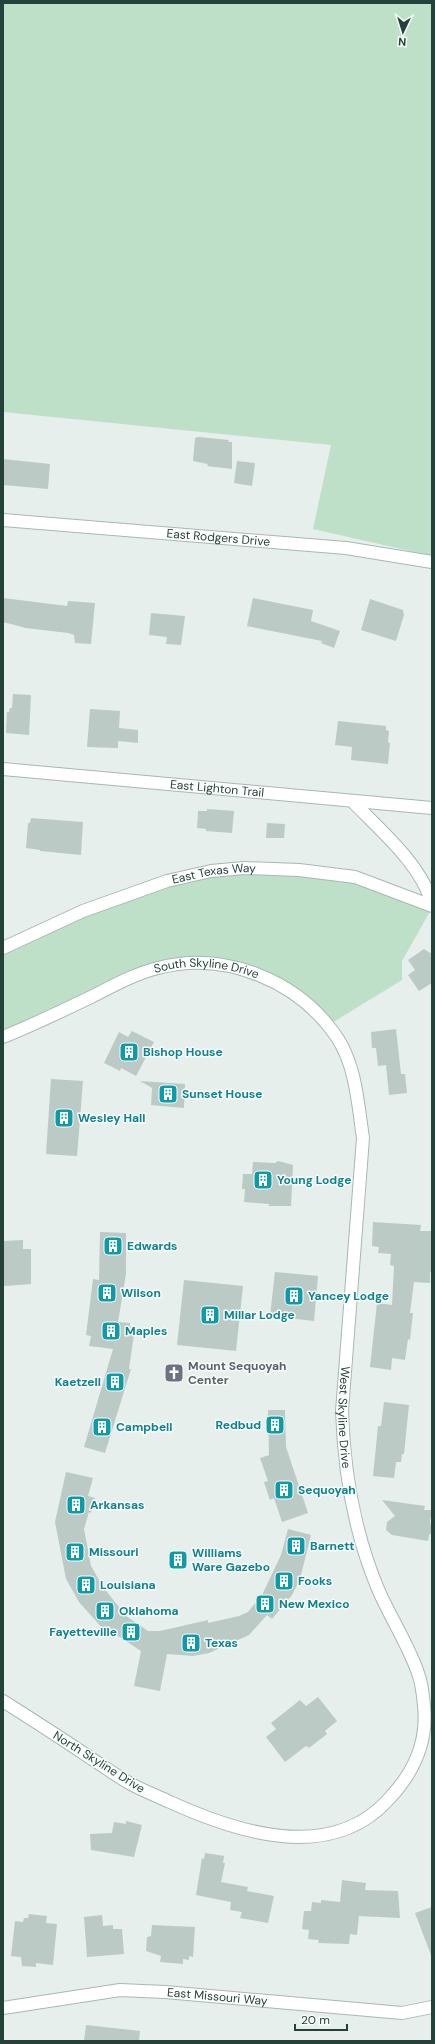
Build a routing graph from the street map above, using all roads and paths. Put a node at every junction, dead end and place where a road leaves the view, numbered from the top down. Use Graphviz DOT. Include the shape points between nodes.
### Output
graph roads {
  1 [pos="3,520"];
  2 [pos="432,562"];
  3 [pos="3,769"];
  4 [pos="352,800"];
  5 [pos="432,808"];
  6 [pos="432,905"];
  7 [pos="3,948"];
  8 [pos="3,1037"];
  9 [pos="357,1098"];
  10 [pos="3,1702"];
  11 [pos="381,1807"];
  12 [pos="432,2007"];
  13 [pos="3,2008"];
  1 -- 2 [label="street, East Rodgers Drive" via="346,548"];
  3 -- 4 [label="street, East Lighton Trail"];
  4 -- 5 [label="street, East Lighton Trail"];
  4 -- 6 [label="street" via="418,871 429,892"];
  6 -- 7 [label="street, East Texas Way" via="355,878 299,870 244,868 211,871 167,881 84,911"];
  8 -- 9 [label="street, South Skyline Drive" via="32,1026 128,978 151,970 187,963 217,964 253,971 286,988 314,1011 338,1039 350,1066"];
  9 -- 11 [label="street, West Skyline Drive" via="363,1138 342,1411 343,1443 348,1487 366,1556 377,1588 418,1673 424,1708 424,1737 416,1763 403,1784"];
  10 -- 11 [label="street, North Skyline Drive" via="132,1784 204,1817 263,1834 290,1837 319,1836 360,1822"];
  12 -- 13 [label="street, East Missouri Way" via="402,2013 120,1990"];
}
